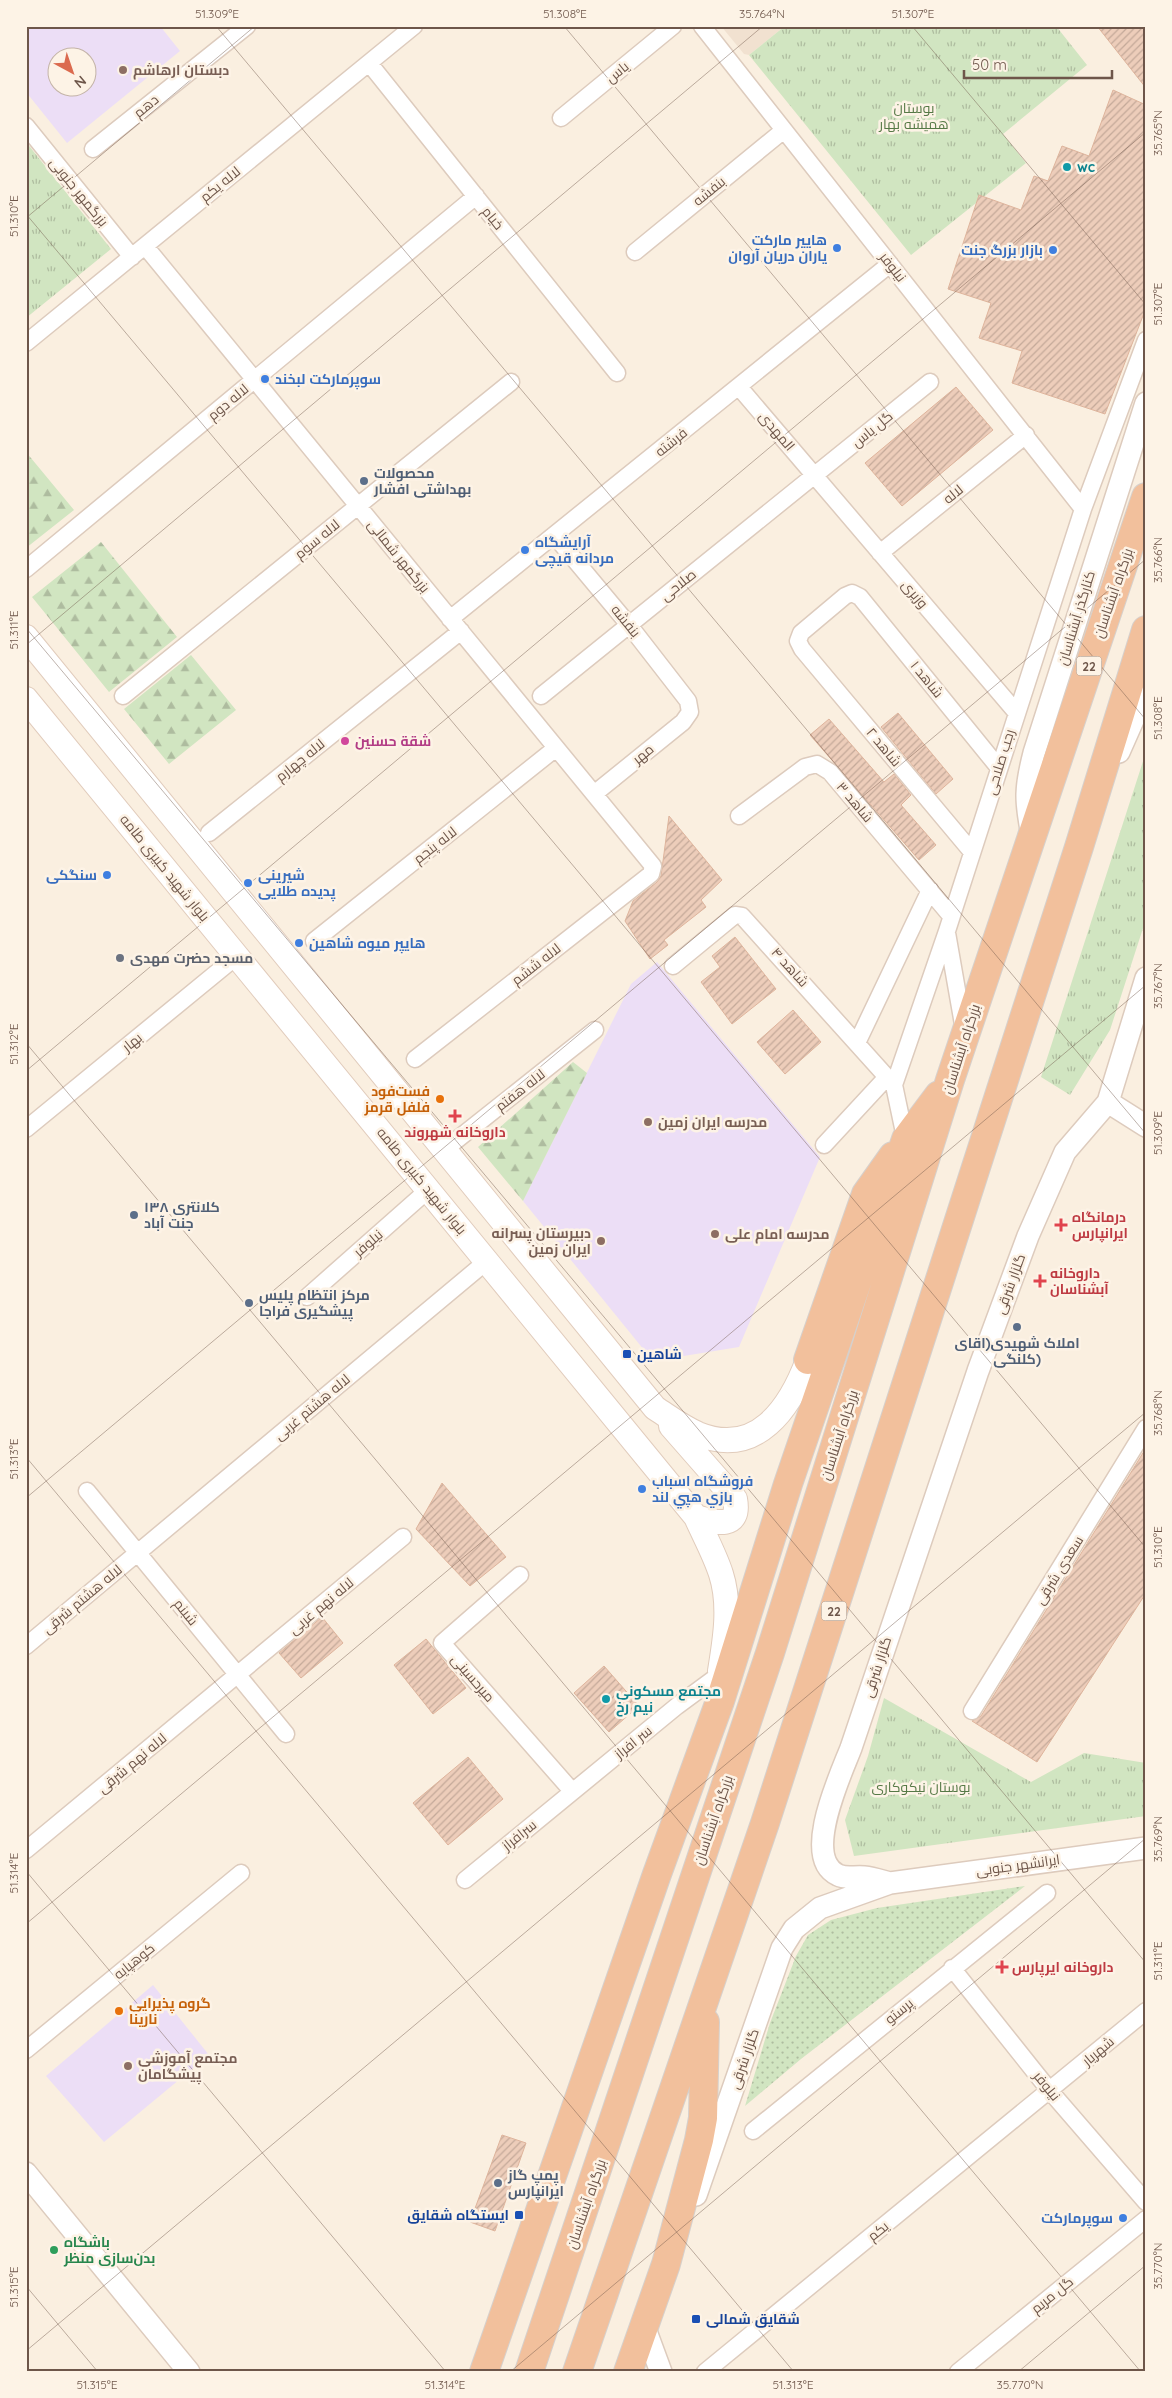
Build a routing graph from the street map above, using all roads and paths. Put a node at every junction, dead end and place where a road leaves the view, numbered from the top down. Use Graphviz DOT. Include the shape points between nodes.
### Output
graph roads {
  1 [pos="246,26"];
  2 [pos="414,26"];
  3 [pos="673,26"];
  4 [pos="702,26"];
  5 [pos="369,63"];
  6 [pos="560,118"];
  7 [pos="26,126"];
  8 [pos="784,130"];
  9 [pos="93,149"];
  10 [pos="476,196"];
  11 [pos="145,246"];
  12 [pos="635,252"];
  13 [pos="132,257"];
  14 [pos="890,264"];
  15 [pos="1146,340"];
  16 [pos="26,343"];
  17 [pos="617,373"];
  18 [pos="255,380"];
  19 [pos="512,382"];
  20 [pos="930,382"];
  21 [pos="740,387"];
  22 [pos="1146,403"];
  23 [pos="1026,436"];
  24 [pos="814,475"];
  25 [pos="1146,497"];
  26 [pos="358,506"];
  27 [pos="1083,509"];
  28 [pos="554,535"];
  29 [pos="880,553"];
  30 [pos="26,569"];
  31 [pos="456,625"];
  32 [pos="629,625"];
  33 [pos="1146,630"];
  34 [pos="26,637"];
  35 [pos="798,641"];
  36 [pos="1146,691"];
  37 [pos="123,696"];
  38 [pos="541,696"];
  39 [pos="26,699"];
  40 [pos="690,712"];
  41 [pos="1016,712"];
  42 [pos="556,748"];
  43 [pos="999,768"];
  44 [pos="594,794"];
  45 [pos="739,816"];
  46 [pos="210,833"];
  47 [pos="1032,835"];
  48 [pos="1079,847"];
  49 [pos="972,852"];
  50 [pos="653,866"];
  51 [pos="930,890"];
  52 [pos="949,923"];
  53 [pos="314,941"];
  54 [pos="237,956"];
  55 [pos="673,966"];
  56 [pos="1146,978"];
  57 [pos="595,1030"];
  58 [pos="965,1036"];
  59 [pos="857,1043"];
  60 [pos="415,1059"];
  61 [pos="950,1080"];
  62 [pos="891,1081"];
  63 [pos="1108,1102"];
  64 [pos="1146,1126"];
  65 [pos="26,1129"];
  66 [pos="906,1139"];
  67 [pos="824,1145"];
  68 [pos="444,1150"];
  69 [pos="428,1190"];
  70 [pos="916,1190"];
  71 [pos="487,1261"];
  72 [pos="307,1296"];
  73 [pos="808,1360"];
  74 [pos="655,1408"];
  75 [pos="1146,1428"];
  76 [pos="86,1491"];
  77 [pos="696,1516"];
  78 [pos="404,1537"];
  79 [pos="137,1552"];
  80 [pos="520,1575"];
  81 [pos="26,1646"];
  82 [pos="238,1675"];
  83 [pos="719,1688"];
  84 [pos="972,1710"];
  85 [pos="286,1734"];
  86 [pos="572,1791"];
  87 [pos="1146,1848"];
  88 [pos="26,1850"];
  89 [pos="241,1873"];
  90 [pos="465,1880"];
  91 [pos="890,1883"];
  92 [pos="1047,1893"];
  93 [pos="952,1968"];
  94 [pos="706,1994"];
  95 [pos="1146,2011"];
  96 [pos="26,2050"];
  97 [pos="1050,2090"];
  98 [pos="753,2131"];
  99 [pos="26,2173"];
  100 [pos="1146,2202"];
  101 [pos="1146,2218"];
  102 [pos="666,2264"];
  103 [pos="644,2326"];
  104 [pos="189,2372"];
  105 [pos="484,2372"];
  106 [pos="529,2372"];
  107 [pos="577,2372"];
  108 [pos="628,2372"];
  109 [pos="661,2372"];
  110 [pos="705,2372"];
  111 [pos="958,2372"];
  1 -- 9 [label="street, دهم"];
  2 -- 5 [label="street, لاله یکم"];
  3 -- 6 [label="street, یاس"];
  4 -- 8 [label="street, نیلوفر"];
  5 -- 10 [label="street, خیام"];
  5 -- 11 [label="street, لاله یکم"];
  7 -- 13 [label="street, بزرگمهر جنوبی"];
  8 -- 12 [label="street, بنفشه"];
  8 -- 14 [label="street, نیلوفر"];
  10 -- 17 [label="street, خیام"];
  10 -- 18 [label="street, لاله دوم"];
  11 -- 13 [label="street, لاله یکم"];
  11 -- 18 [label="street, بزرگمهر شمالی"];
  13 -- 16 [label="street, لاله یکم"];
  14 -- 21 [label="street, فرشته"];
  14 -- 23 [label="street, نیلوفر"];
  15 -- 27 [label="street, رجب صلاحی"];
  18 -- 26 [label="street, بزرگمهر شمالی"];
  18 -- 30 [label="street, لاله دوم"];
  19 -- 26 [label="street, لاله سوم"];
  20 -- 24 [label="street, گل یاس"];
  21 -- 24 [label="street, المهدی"];
  21 -- 28 [label="street, فرشته"];
  22 -- 47 [label="street, کنارگذر آبشناسان" via="1034,753 1026,784"];
  23 -- 27 [label="street, نیلوفر"];
  23 -- 29 [label="street, لاله"];
  24 -- 29 [label="street, وزیری"];
  24 -- 32 [label="street, صلاحی"];
  25 -- 47 [label="highway, بزرگراه آبشناسان / 22"];
  26 -- 31 [label="street, بزرگمهر شمالی"];
  26 -- 37 [label="street, لاله سوم"];
  27 -- 41 [label="street, رجب صلاحی"];
  28 -- 31 [label="street, فرشته"];
  28 -- 32 [label="street, بنفشه"];
  29 -- 41 [label="street, وزیری"];
  31 -- 42 [label="street, بزرگمهر شمالی"];
  31 -- 46 [label="street, لاله چهارم"];
  32 -- 38 [label="street, صلاحی"];
  32 -- 40 [label="street, بنفشه" via="688,701"];
  33 -- 48 [label="highway, 22"];
  34 -- 68 [label="main road"];
  35 -- 43 [label="street, شاهد ۱" via="801,633 846,596 852,593 860,597"];
  35 -- 49 [label="street, شاهد ۲"];
  36 -- 48 [label="street"];
  39 -- 54 [label="main road, بلوار شهید کبیری طامه"];
  40 -- 44 [label="street, مهر"];
  41 -- 43 [label="street, رجب صلاحی"];
  42 -- 44 [label="street, بزرگمهر شمالی"];
  42 -- 53 [label="street, لاله پنجم"];
  43 -- 49 [label="street, رجب صلاحی"];
  44 -- 50 [label="street, بزرگمهر شمالی"];
  45 -- 51 [label="street, شاهد ۳" via="805,767 817,764 830,772"];
  47 -- 58 [label="highway, بزرگراه آبشناسان / 22"];
  48 -- 94 [label="highway, 22" via="768,1814"];
  49 -- 52 [label="street, رجب صلاحی"];
  50 -- 60 [label="street, لاله ششم" via="651,874"];
  51 -- 52 [label="street, شاهد ۳"];
  51 -- 59 [label="street"];
  52 -- 58 [label="street"];
  52 -- 62 [label="street, رجب صلاحی"];
  54 -- 65 [label="street, بهار"];
  54 -- 69 [label="main road, بلوار شهید کبیری طامه"];
  55 -- 59 [label="street, شاهد ۴" via="735,916 742,916"];
  56 -- 63 [label="street, گلزار شرقی"];
  57 -- 68 [label="street, لاله هفتم"];
  58 -- 61 [label="highway, بزرگراه آبشناسان / 22"];
  59 -- 62 [label="street, شاهد ۴"];
  61 -- 66 [label="highway"];
  61 -- 70 [label="highway, بزرگراه آبشناسان / 22"];
  62 -- 66 [label="street"];
  62 -- 67 [label="street"];
  63 -- 64 [label="street"];
  63 -- 91 [label="street, گلزار شرقی" via="1065,1152 1028,1236 978,1371 828,1808 822,1844 829,1869 846,1878 864,1877"];
  66 -- 70 [label="street"];
  66 -- 73 [label="highway" via="866,1194"];
  66 -- 83 [label="highway"];
  68 -- 74 [label="main road"];
  69 -- 71 [label="main road, بلوار شهید کبیری طامه"];
  69 -- 72 [label="street, نیلوفر"];
  70 -- 106 [label="highway, بزرگراه آبشناسان / 22" via="770,1653"];
  71 -- 77 [label="main road, بلوار شهید کبیری طامه"];
  71 -- 79 [label="street, لاله هشتم غربی"];
  73 -- 74 [label="main road" via="782,1411 753,1435 738,1440 700,1435"];
  74 -- 77 [label="main road" via="734,1499 734,1514 724,1523"];
  75 -- 84 [label="street, سعدی شرقی"];
  76 -- 79 [label="street, شبنم"];
  77 -- 83 [label="main road, بلوار شهید کبیری طامه" via="721,1574 726,1599"];
  78 -- 82 [label="street, لاله نهم غربی"];
  79 -- 81 [label="street, لاله هشتم شرقی"];
  79 -- 82 [label="street, شبنم"];
  80 -- 86 [label="street, میرحسینی" via="442,1643"];
  82 -- 85 [label="street, شبنم"];
  82 -- 88 [label="street, لاله نهم شرقی"];
  83 -- 86 [label="street, سر افراز" via="677,1706"];
  83 -- 105 [label="highway"];
  86 -- 90 [label="street, سرافراز"];
  87 -- 91 [label="street, ایرانشهر جنوبی"];
  89 -- 96 [label="street, کوهپایه"];
  91 -- 102 [label="street, گلزار شرقی" via="820,1908 794,1929 786,1941 697,2192"];
  92 -- 93 [label="street, پرستو"];
  93 -- 97 [label="street, نیلوفر"];
  93 -- 98 [label="street, پرستو"];
  94 -- 102 [label="highway" via="703,2118"];
  94 -- 107 [label="highway, 22"];
  95 -- 97 [label="street, شهریار"];
  97 -- 100 [label="street, نیلوفر"];
  97 -- 110 [label="street, یکم"];
  99 -- 104 [label="street"];
  101 -- 111 [label="street, گل مریم"];
  102 -- 103 [label="highway"];
  103 -- 108 [label="highway"];
  103 -- 109 [label="street"];
}
